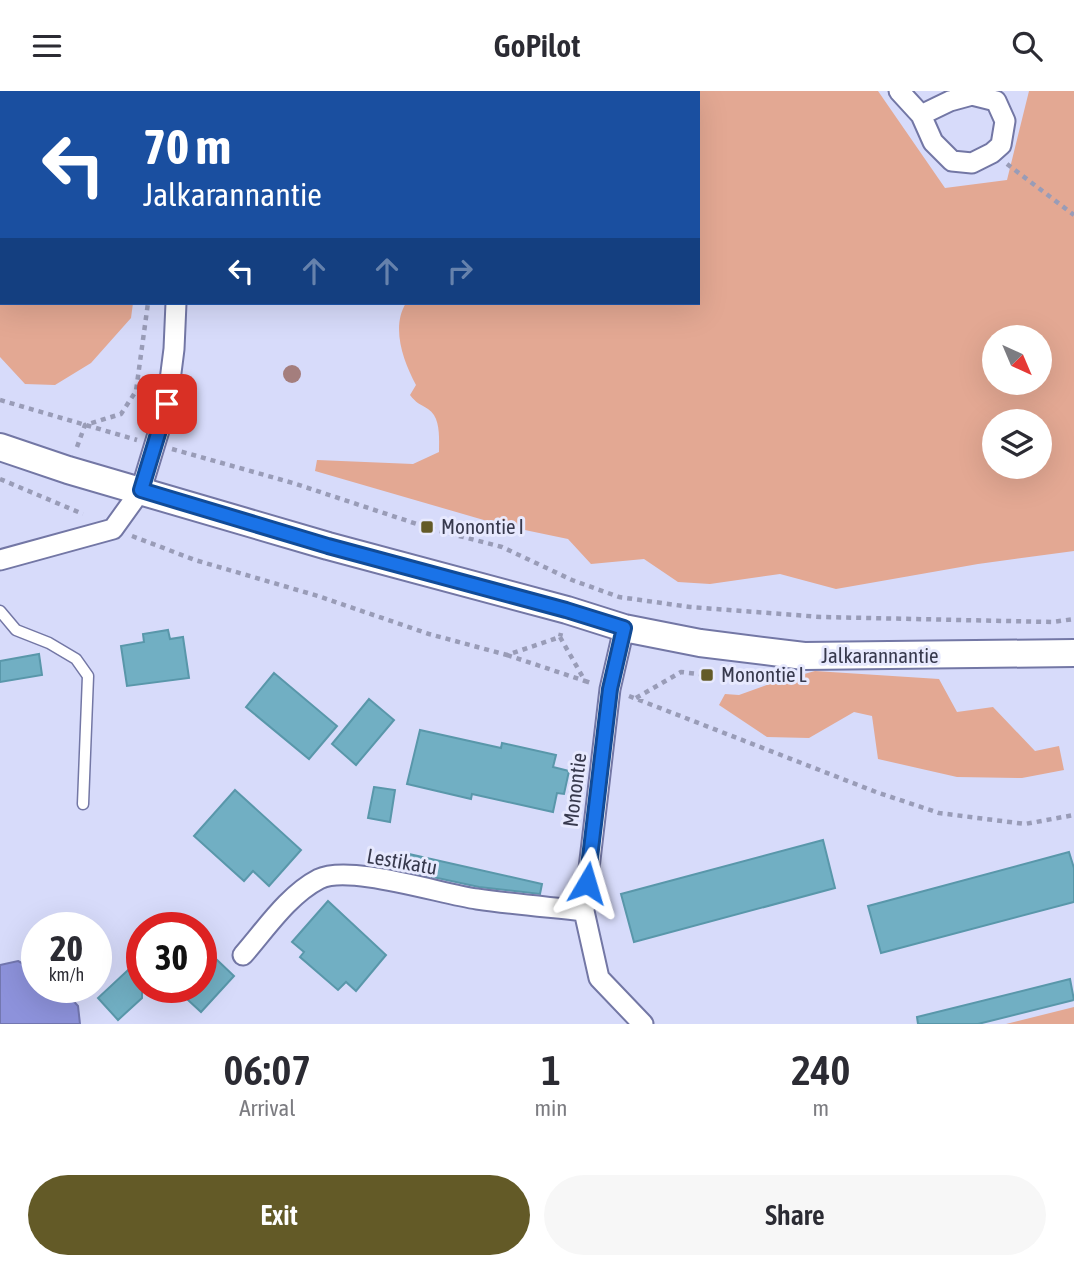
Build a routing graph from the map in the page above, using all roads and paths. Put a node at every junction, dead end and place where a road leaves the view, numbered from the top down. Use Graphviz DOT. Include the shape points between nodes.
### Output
graph roads {
  1 [pos="899,91"];
  2 [pos="922,115"];
  3 [pos="992,153"];
  4 [pos="1074,215"];
  5 [pos="148,305"];
  6 [pos="177,305"];
  7 [pos="0,400"];
  8 [pos="85,425"];
  9 [pos="155,444"];
  10 [pos="0,447"];
  11 [pos="68,470"];
  12 [pos="0,478"];
  13 [pos="141,490"];
  14 [pos="55,502"];
  15 [pos="113,529"];
  16 [pos="0,560"];
  17 [pos="572,580"];
  18 [pos="566,610"];
  19 [pos="0,611"];
  20 [pos="1074,619"];
  21 [pos="624,628"];
  22 [pos="560,637"];
  23 [pos="1074,653"];
  24 [pos="507,655"];
  25 [pos="707,675"];
  26 [pos="585,681"];
  27 [pos="610,689"];
  28 [pos="635,698"];
  29 [pos="83,804"];
  30 [pos="1074,815"];
  31 [pos="583,911"];
  32 [pos="243,955"];
  33 [pos="643,1024"];
  1 -- 2 [label="street"];
  2 -- 3 [label="street" via="933,142 952,161 972,163"];
  2 -- 3 [label="street" via="972,95 996,101 1005,121 1001,145"];
  3 -- 4 [label="path"];
  5 -- 8 [label="path" via="136,391 121,414"];
  6 -- 9 [label="street" via="167,404"];
  7 -- 8 [label="path"];
  8 -- 9 [label="path"];
  8 -- 11 [label="path"];
  9 -- 13 [label="street"];
  9 -- 17 [label="path" via="502,547"];
  10 -- 11 [label="main road, Jalkarannantie"];
  11 -- 13 [label="main road, Jalkarannantie"];
  11 -- 14 [label="path"];
  12 -- 14 [label="path"];
  13 -- 15 [label="street"];
  13 -- 18 [label="main road, Jalkarannantie"];
  14 -- 15 [label="path"];
  15 -- 16 [label="street"];
  15 -- 24 [label="path" via="195,560"];
  17 -- 18 [label="path"];
  17 -- 20 [label="path" via="619,597 690,607 821,617"];
  18 -- 21 [label="main road, Jalkarannantie"];
  18 -- 22 [label="path"];
  19 -- 29 [label="lane" via="16,630 76,659 88,676"];
  21 -- 23 [label="main road, Jalkarannantie" via="804,656"];
  21 -- 27 [label="street, Monontie"];
  22 -- 24 [label="path"];
  22 -- 26 [label="path"];
  24 -- 26 [label="path"];
  25 -- 28 [label="path" via="681,673"];
  26 -- 27 [label="path"];
  27 -- 28 [label="path"];
  27 -- 31 [label="street, Monontie"];
  28 -- 30 [label="path" via="939,813 1025,824"];
  31 -- 32 [label="street, Lestikatu" via="339,875 320,879 294,899"];
  31 -- 33 [label="street, Monontie" via="599,978"];
}
